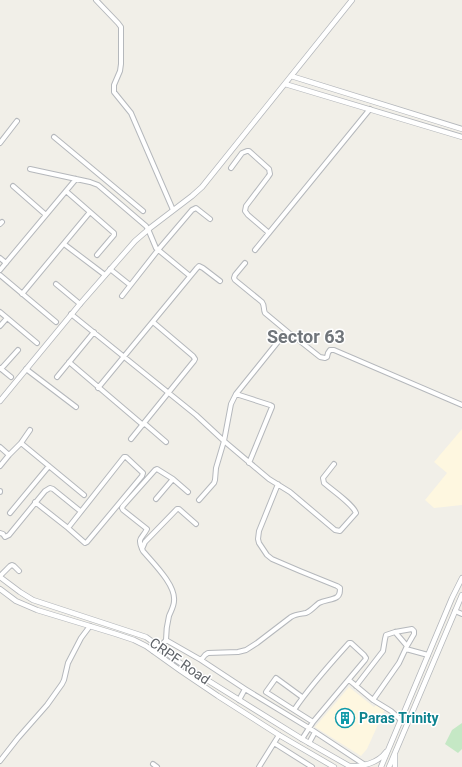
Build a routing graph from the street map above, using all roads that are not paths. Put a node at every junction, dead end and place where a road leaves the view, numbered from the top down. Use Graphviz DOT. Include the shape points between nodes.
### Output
graph roads {
  1 [pos="96,0"];
  2 [pos="352,0"];
  3 [pos="291,76"];
  4 [pos="285,84"];
  5 [pos="370,109"];
  6 [pos="17,121"];
  7 [pos="462,129"];
  8 [pos="54,137"];
  9 [pos="462,137"];
  10 [pos="0,143"];
  11 [pos="231,168"];
  12 [pos="30,169"];
  13 [pos="76,179"];
  14 [pos="13,186"];
  15 [pos="66,191"];
  16 [pos="128,199"];
  17 [pos="123,206"];
  18 [pos="143,210"];
  19 [pos="173,210"];
  20 [pos="90,212"];
  21 [pos="46,215"];
  22 [pos="210,219"];
  23 [pos="148,229"];
  24 [pos="269,233"];
  25 [pos="64,244"];
  26 [pos="158,250"];
  27 [pos="255,250"];
  28 [pos="97,255"];
  29 [pos="0,258"];
  30 [pos="6,263"];
  31 [pos="245,263"];
  32 [pos="110,269"];
  33 [pos="0,270"];
  34 [pos="0,275"];
  35 [pos="105,275"];
  36 [pos="190,276"];
  37 [pos="220,281"];
  38 [pos="56,284"];
  39 [pos="130,286"];
  40 [pos="22,294"];
  41 [pos="122,296"];
  42 [pos="80,304"];
  43 [pos="0,312"];
  44 [pos="71,314"];
  45 [pos="7,318"];
  46 [pos="56,322"];
  47 [pos="153,322"];
  48 [pos="0,326"];
  49 [pos="94,332"];
  50 [pos="289,333"];
  51 [pos="37,343"];
  52 [pos="18,350"];
  53 [pos="124,356"];
  54 [pos="69,362"];
  55 [pos="0,368"];
  56 [pos="26,369"];
  57 [pos="11,377"];
  58 [pos="57,377"];
  59 [pos="98,388"];
  60 [pos="169,393"];
  61 [pos="236,394"];
  62 [pos="0,401"];
  63 [pos="462,405"];
  64 [pos="76,407"];
  65 [pos="143,424"];
  66 [pos="30,430"];
  67 [pos="131,439"];
  68 [pos="224,441"];
  69 [pos="166,442"];
  70 [pos="21,443"];
  71 [pos="0,448"];
  72 [pos="9,455"];
  73 [pos="249,463"];
  74 [pos="334,464"];
  75 [pos="0,466"];
  76 [pos="49,466"];
  77 [pos="173,479"];
  78 [pos="278,484"];
  79 [pos="188,492"];
  80 [pos="84,495"];
  81 [pos="156,499"];
  82 [pos="199,500"];
  83 [pos="35,502"];
  84 [pos="79,510"];
  85 [pos="10,513"];
  86 [pos="196,524"];
  87 [pos="68,528"];
  88 [pos="0,533"];
  89 [pos="142,548"];
  90 [pos="19,571"];
  91 [pos="0,576"];
  92 [pos="462,578"];
  93 [pos="1,592"];
  94 [pos="462,595"];
  95 [pos="460,605"];
  96 [pos="455,611"];
  97 [pos="462,614"];
  98 [pos="90,626"];
  99 [pos="395,632"];
  100 [pos="166,640"];
  101 [pos="160,647"];
  102 [pos="407,647"];
  103 [pos="153,651"];
  104 [pos="428,655"];
  105 [pos="200,660"];
  106 [pos="349,680"];
  107 [pos="356,686"];
  108 [pos="245,689"];
  109 [pos="266,692"];
  110 [pos="302,697"];
  111 [pos="261,699"];
  112 [pos="239,700"];
  113 [pos="373,700"];
  114 [pos="294,710"];
  115 [pos="401,720"];
  116 [pos="313,722"];
  117 [pos="283,727"];
  118 [pos="309,728"];
  119 [pos="315,732"];
  120 [pos="279,735"];
  121 [pos="302,739"];
  122 [pos="309,742"];
  123 [pos="274,743"];
  124 [pos="389,747"];
  125 [pos="395,750"];
  126 [pos="0,761"];
  127 [pos="365,765"];
  128 [pos="350,766"];
  129 [pos="259,767"];
  130 [pos="312,767"];
  131 [pos="334,767"];
  132 [pos="381,767"];
  133 [pos="389,767"];
  134 [pos="395,767"];
  1 -- 19 [label="street" via="121,27 122,64 114,92 131,113"];
  2 -- 3 [label="street"];
  3 -- 4 [label="street"];
  3 -- 7 [label="street"];
  4 -- 5 [label="street"];
  4 -- 19 [label="street" via="202,187"];
  5 -- 9 [label="street"];
  5 -- 24 [label="street"];
  6 -- 10 [label="street"];
  8 -- 16 [label="street"];
  11 -- 24 [label="street" via="242,154 249,151 269,169 270,174 245,211"];
  12 -- 13 [label="street"];
  13 -- 15 [label="street"];
  13 -- 17 [label="street" via="94,183"];
  14 -- 21 [label="street"];
  15 -- 20 [label="street"];
  15 -- 21 [label="street"];
  16 -- 17 [label="street"];
  16 -- 18 [label="street"];
  17 -- 23 [label="street"];
  19 -- 23 [label="street"];
  20 -- 25 [label="street"];
  20 -- 28 [label="street" via="114,233"];
  21 -- 30 [label="street"];
  22 -- 26 [label="street" via="194,208"];
  23 -- 26 [label="street"];
  23 -- 32 [label="street"];
  24 -- 27 [label="street"];
  25 -- 35 [label="street"];
  25 -- 40 [label="street"];
  26 -- 36 [label="street"];
  26 -- 39 [label="street"];
  29 -- 30 [label="street"];
  30 -- 33 [label="street"];
  31 -- 50 [label="street" via="234,278 264,304 265,312"];
  32 -- 35 [label="street"];
  32 -- 39 [label="street"];
  34 -- 40 [label="street"];
  35 -- 42 [label="street"];
  36 -- 37 [label="street" via="201,266"];
  36 -- 47 [label="street"];
  38 -- 42 [label="street"];
  39 -- 41 [label="street"];
  40 -- 46 [label="street"];
  42 -- 44 [label="street"];
  43 -- 45 [label="street"];
  44 -- 49 [label="street"];
  44 -- 56 [label="street"];
  45 -- 48 [label="street"];
  45 -- 51 [label="street"];
  47 -- 53 [label="street"];
  47 -- 60 [label="street" via="195,359"];
  49 -- 53 [label="street"];
  49 -- 54 [label="street"];
  50 -- 61 [label="street" via="285,333"];
  50 -- 63 [label="street" via="320,357 325,358 330,350 334,350"];
  52 -- 55 [label="street"];
  53 -- 59 [label="street"];
  53 -- 60 [label="street"];
  54 -- 58 [label="street"];
  54 -- 59 [label="street"];
  55 -- 57 [label="street"];
  56 -- 62 [label="street"];
  56 -- 64 [label="street"];
  59 -- 65 [label="street"];
  60 -- 65 [label="street"];
  60 -- 68 [label="street"];
  61 -- 68 [label="street" via="231,404"];
  61 -- 73 [label="street" via="272,406"];
  65 -- 67 [label="street"];
  65 -- 69 [label="street"];
  66 -- 70 [label="street"];
  68 -- 73 [label="street"];
  68 -- 82 [label="street" via="214,483"];
  70 -- 72 [label="street"];
  70 -- 76 [label="street"];
  71 -- 72 [label="street"];
  72 -- 75 [label="street"];
  73 -- 78 [label="street"];
  74 -- 78 [label="street" via="323,478 324,483 356,511 340,531 335,530"];
  76 -- 80 [label="street"];
  76 -- 85 [label="street"];
  77 -- 79 [label="street"];
  77 -- 81 [label="street"];
  77 -- 89 [label="street" via="160,470 155,470 122,508 147,529 139,542"];
  78 -- 105 [label="street" via="258,531 258,539 265,553 337,586 340,590 339,595 307,612 291,617 246,650 208,653"];
  83 -- 84 [label="street" via="45,491 53,488"];
  83 -- 87 [label="street"];
  83 -- 88 [label="street" via="9,535 5,537"];
  86 -- 89 [label="street" via="177,509"];
  87 -- 87 [label="street" via="85,543 88,542 142,476 142,471 126,457 123,458"];
  89 -- 100 [label="street" via="166,577 174,595 166,627"];
  90 -- 91 [label="street" via="12,565"];
  91 -- 101 [label="street, CRPF Road" via="33,600 138,634"];
  92 -- 104 [label="street"];
  93 -- 98 [label="street" via="24,605"];
  94 -- 95 [label="street"];
  95 -- 96 [label="street"];
  96 -- 97 [label="street"];
  96 -- 125 [label="street"];
  98 -- 103 [label="street" via="134,640"];
  98 -- 126 [label="street" via="68,663 62,684"];
  99 -- 102 [label="street"];
  99 -- 102 [label="street" via="412,629 414,631"];
  99 -- 107 [label="street" via="386,635 383,651"];
  100 -- 101 [label="street"];
  100 -- 105 [label="street"];
  101 -- 103 [label="street"];
  101 -- 112 [label="street, CRPF Road" via="183,665"];
  102 -- 104 [label="street"];
  102 -- 113 [label="street"];
  103 -- 120 [label="street"];
  104 -- 115 [label="street"];
  105 -- 108 [label="street"];
  106 -- 107 [label="street"];
  106 -- 110 [label="street" via="366,658 351,643"];
  106 -- 116 [label="street"];
  107 -- 113 [label="street"];
  108 -- 111 [label="street"];
  108 -- 112 [label="street"];
  109 -- 110 [label="street" via="276,678"];
  109 -- 111 [label="street"];
  109 -- 114 [label="street"];
  110 -- 114 [label="street"];
  111 -- 118 [label="street"];
  112 -- 117 [label="street, CRPF Road"];
  113 -- 115 [label="street"];
  114 -- 116 [label="street"];
  115 -- 124 [label="street"];
  116 -- 118 [label="street"];
  117 -- 120 [label="street"];
  117 -- 121 [label="street, CRPF Road"];
  118 -- 119 [label="street"];
  118 -- 121 [label="street"];
  119 -- 122 [label="street"];
  119 -- 127 [label="street"];
  120 -- 123 [label="street"];
  120 -- 131 [label="street"];
  121 -- 122 [label="street, CRPF Road"];
  122 -- 128 [label="street, CRPF Road"];
  123 -- 129 [label="street"];
  123 -- 130 [label="street"];
  124 -- 127 [label="street" via="383,756"];
  124 -- 132 [label="street"];
  125 -- 133 [label="street"];
  125 -- 134 [label="street"];
  127 -- 128 [label="street"];
}
